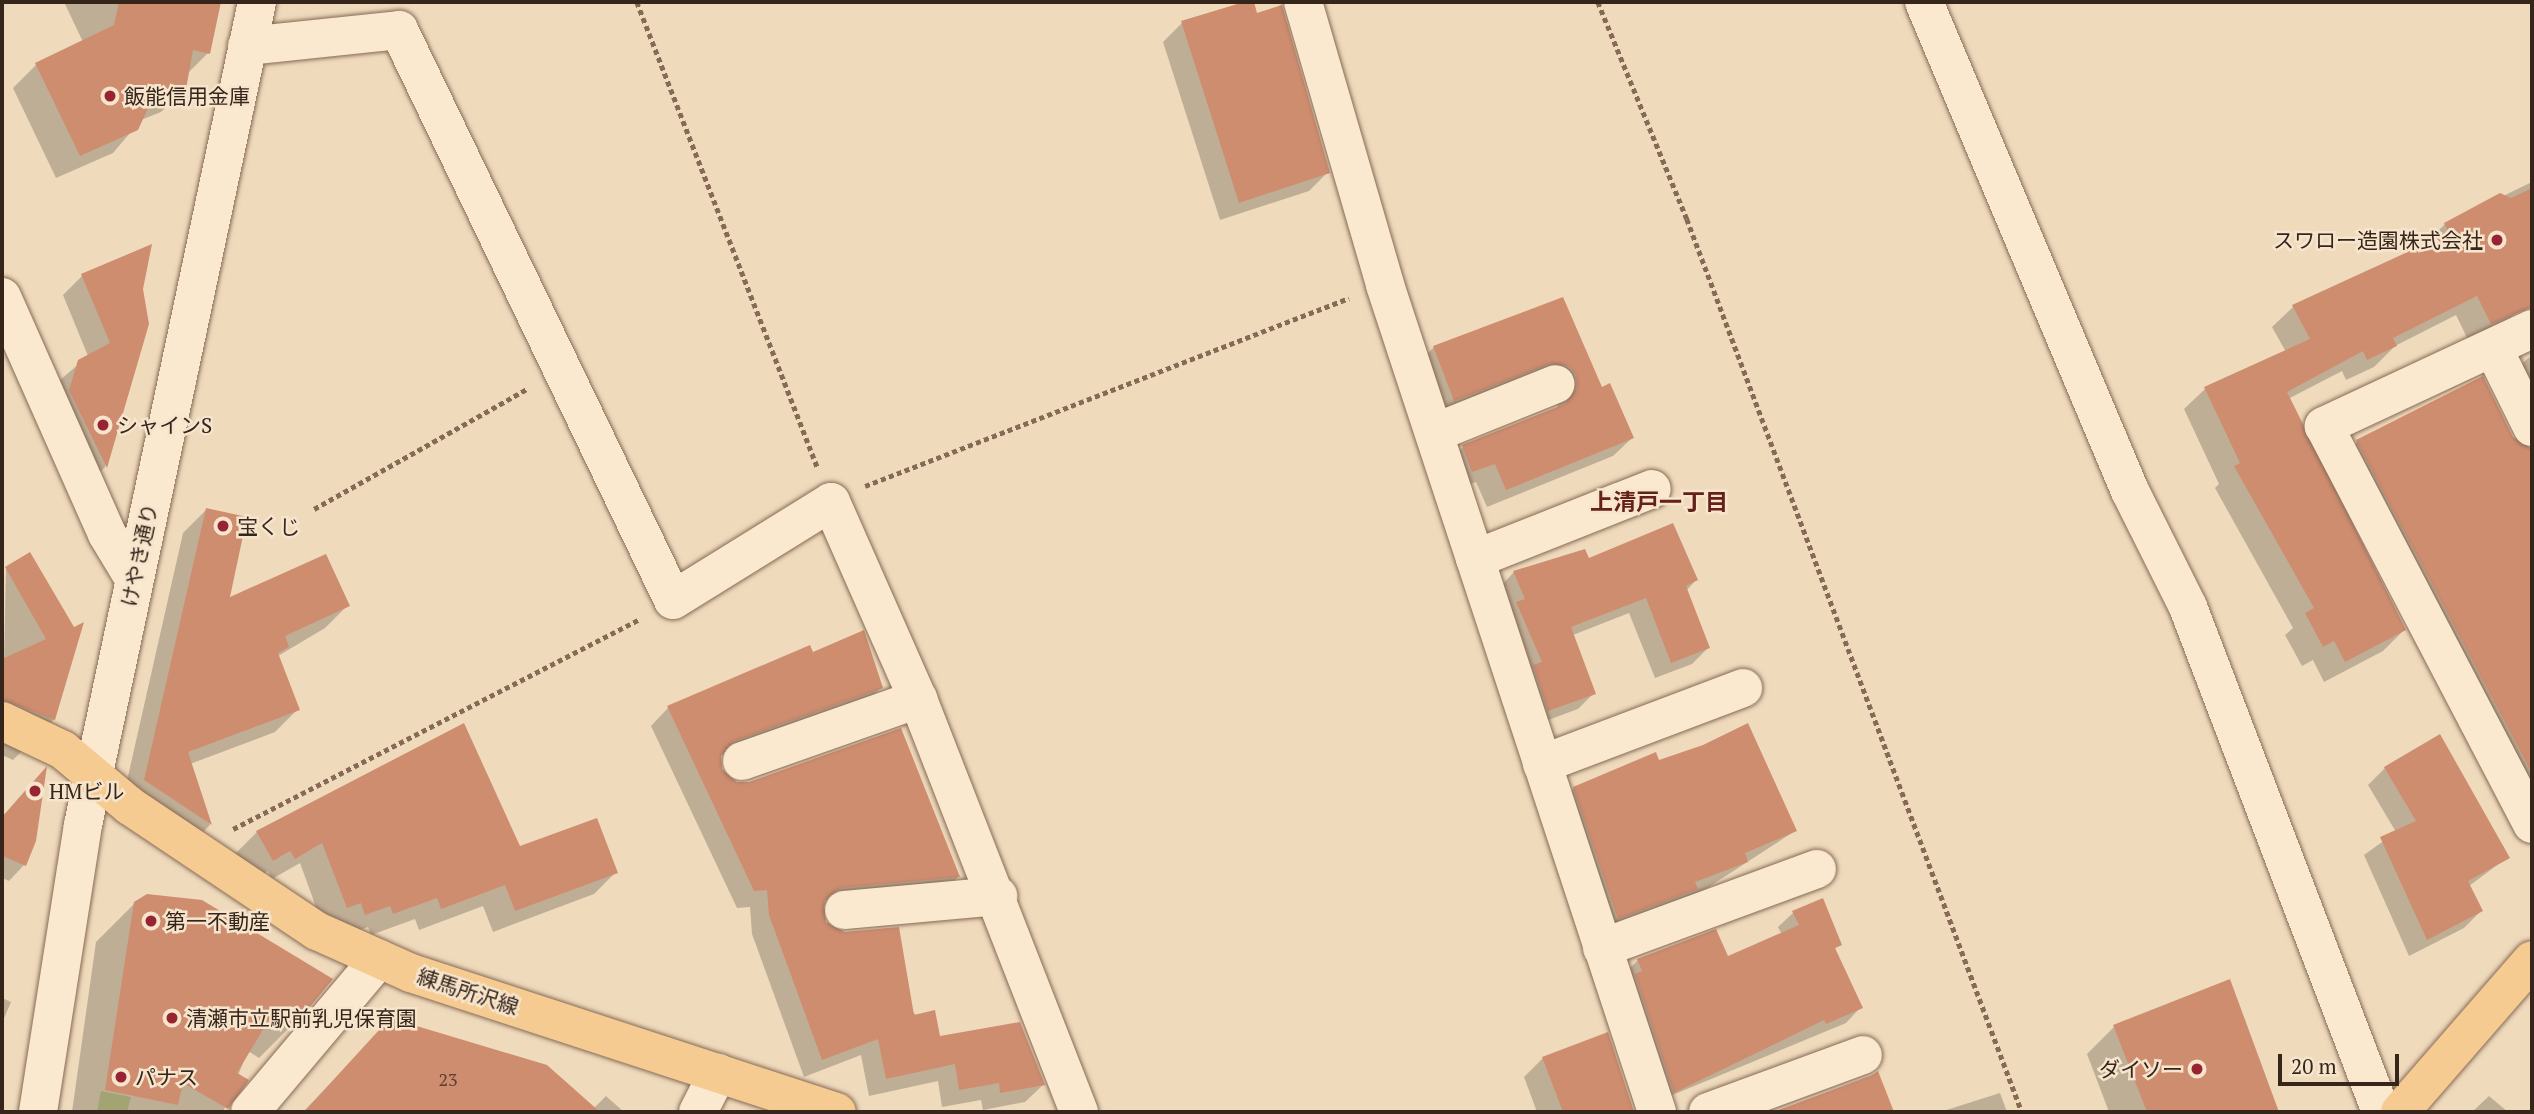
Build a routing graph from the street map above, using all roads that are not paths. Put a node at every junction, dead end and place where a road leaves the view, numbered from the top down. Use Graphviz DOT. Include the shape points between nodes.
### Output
graph roads {
  1 [pos="257,2"];
  2 [pos="1303,2"];
  3 [pos="1924,2"];
  4 [pos="247,46"];
  5 [pos="2,298"];
  6 [pos="2532,329"];
  7 [pos="2494,349"];
  8 [pos="1556,384"];
  9 [pos="2532,427"];
  10 [pos="1434,433"];
  11 [pos="1652,489"];
  12 [pos="1475,559"];
  13 [pos="134,579"];
  14 [pos="1743,688"];
  15 [pos="918,699"];
  16 [pos="2,721"];
  17 [pos="742,761"];
  18 [pos="1542,764"];
  19 [pos="96,777"];
  20 [pos="2532,824"];
  21 [pos="1817,869"];
  22 [pos="998,896"];
  23 [pos="844,910"];
  24 [pos="1602,948"];
  25 [pos="379,959"];
  26 [pos="2532,960"];
  27 [pos="1863,1055"];
  28 [pos="718,1073"];
  29 [pos="38,1112"];
  30 [pos="250,1112"];
  31 [pos="698,1112"];
  32 [pos="837,1112"];
  33 [pos="1079,1112"];
  34 [pos="1657,1112"];
  35 [pos="1708,1112"];
  36 [pos="2381,1112"];
  37 [pos="2400,1112"];
  1 -- 4 [label="street, けやき通り"];
  2 -- 10 [label="street" via="1385,285"];
  3 -- 36 [label="street" via="2130,491 2188,607"];
  4 -- 13 [label="street, けやき通り"];
  4 -- 15 [label="street" via="399,30 673,600 831,502"];
  5 -- 13 [label="street" via="107,534"];
  6 -- 7 [label="street"];
  7 -- 9 [label="street"];
  7 -- 20 [label="street" via="2324,426"];
  8 -- 10 [label="street"];
  10 -- 12 [label="street"];
  11 -- 12 [label="street"];
  12 -- 18 [label="street"];
  13 -- 19 [label="street, けやき通り"];
  14 -- 18 [label="street"];
  15 -- 17 [label="street"];
  15 -- 22 [label="street"];
  16 -- 19 [label="main road" via="33,731"];
  18 -- 24 [label="street"];
  19 -- 25 [label="main road, 練馬所沢線" via="130,806 317,931"];
  19 -- 29 [label="street, けやき通り"];
  21 -- 24 [label="street"];
  22 -- 23 [label="street"];
  22 -- 33 [label="street"];
  24 -- 34 [label="street"];
  25 -- 28 [label="main road, 練馬所沢線"];
  25 -- 30 [label="street"];
  26 -- 37 [label="main road"];
  27 -- 35 [label="street"];
  28 -- 31 [label="street"];
  28 -- 32 [label="main road, 練馬所沢線"];
}
